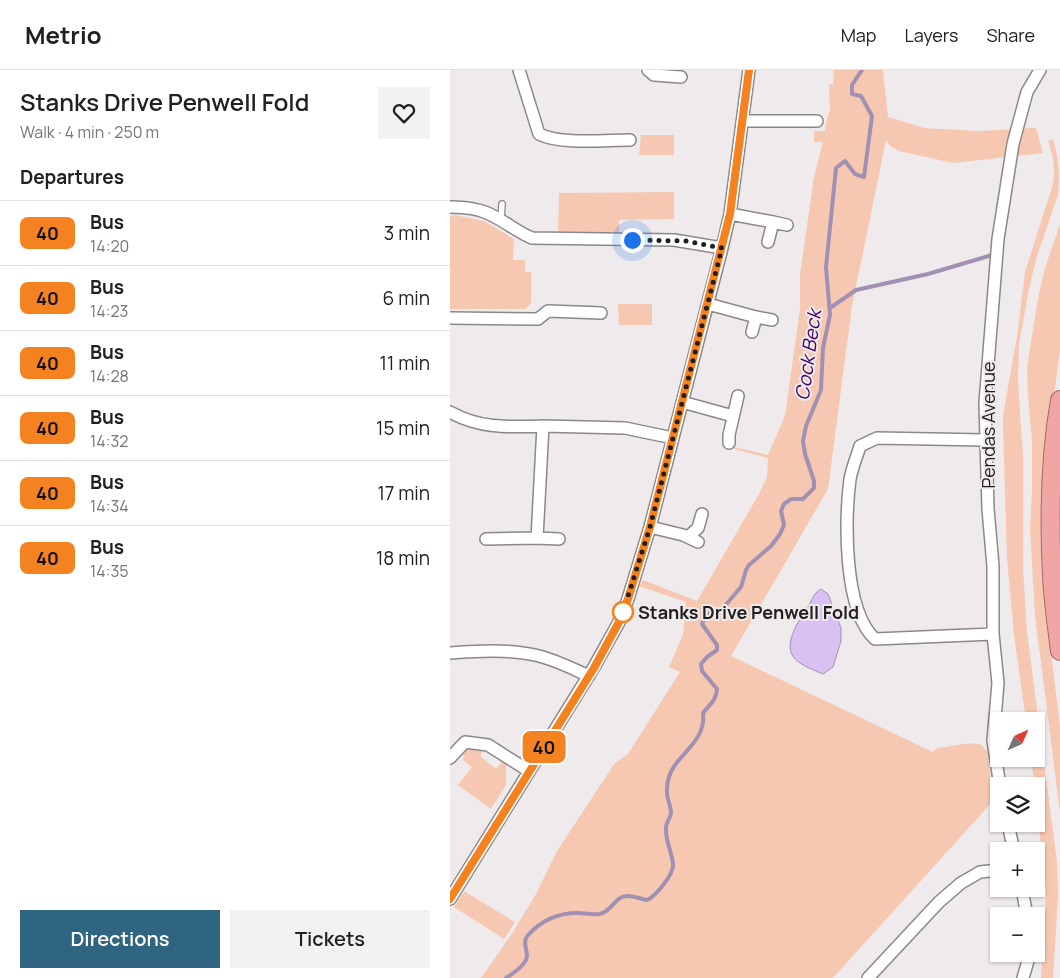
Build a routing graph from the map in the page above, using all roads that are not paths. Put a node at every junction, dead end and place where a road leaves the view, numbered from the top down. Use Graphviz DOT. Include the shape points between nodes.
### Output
graph roads {
  1 [pos="519,70"];
  2 [pos="648,70"];
  3 [pos="749,70"];
  4 [pos="1040,70"];
  5 [pos="681,77"];
  6 [pos="818,121"];
  7 [pos="742,122"];
  8 [pos="632,142"];
  9 [pos="502,204"];
  10 [pos="450,207"];
  11 [pos="730,214"];
  12 [pos="501,221"];
  13 [pos="773,222"];
  14 [pos="787,225"];
  15 [pos="768,242"];
  16 [pos="722,248"];
  17 [pos="708,304"];
  18 [pos="601,313"];
  19 [pos="756,317"];
  20 [pos="450,318"];
  21 [pos="772,320"];
  22 [pos="752,332"];
  23 [pos="738,396"];
  24 [pos="1060,400"];
  25 [pos="682,402"];
  26 [pos="450,412"];
  27 [pos="733,416"];
  28 [pos="543,426"];
  29 [pos="673,438"];
  30 [pos="985,440"];
  31 [pos="729,443"];
  32 [pos="702,514"];
  33 [pos="650,527"];
  34 [pos="537,538"];
  35 [pos="486,539"];
  36 [pos="559,539"];
  37 [pos="993,634"];
  38 [pos="1060,651"];
  39 [pos="450,653"];
  40 [pos="589,676"];
  41 [pos="450,758"];
  42 [pos="530,771"];
  43 [pos="999,777"];
  44 [pos="990,871"];
  45 [pos="451,897"];
  46 [pos="1029,962"];
  47 [pos="868,978"];
  48 [pos="1023,978"];
  1 -- 8 [label="street" via="536,137"];
  2 -- 5 [label="street" via="654,76"];
  3 -- 7 [label="street"];
  4 -- 30 [label="street, Pendas Avenue" via="1028,92 1014,144 998,239 985,393"];
  6 -- 7 [label="street"];
  7 -- 11 [label="street"];
  9 -- 12 [label="lane"];
  10 -- 12 [label="street" via="479,210"];
  11 -- 13 [label="street"];
  11 -- 16 [label="street"];
  12 -- 16 [label="street" via="532,238 674,240"];
  13 -- 14 [label="street"];
  13 -- 15 [label="street"];
  16 -- 17 [label="street"];
  17 -- 19 [label="street"];
  17 -- 25 [label="street"];
  18 -- 20 [label="street" via="548,311 538,319"];
  19 -- 21 [label="street"];
  19 -- 22 [label="street"];
  23 -- 27 [label="street"];
  24 -- 38 [label="highway" via="1051,501 1052,576"];
  25 -- 27 [label="street"];
  25 -- 29 [label="street"];
  26 -- 28 [label="street" via="472,423 501,427"];
  27 -- 31 [label="street"];
  28 -- 29 [label="street" via="625,428"];
  28 -- 34 [label="street"];
  29 -- 33 [label="street"];
  30 -- 37 [label="street, Pendas Avenue" via="993,566"];
  30 -- 37 [label="street" via="877,438 860,446 850,478 847,537 855,601 868,632 875,639"];
  32 -- 33 [label="street" via="693,539"];
  33 -- 40 [label="street" via="619,622"];
  34 -- 35 [label="street"];
  34 -- 36 [label="street"];
  37 -- 43 [label="street, Pendas Avenue" via="998,683 993,741"];
  39 -- 40 [label="street" via="534,654"];
  40 -- 42 [label="street"];
  41 -- 42 [label="street" via="465,742 488,745"];
  42 -- 45 [label="street"];
  44 -- 47 [label="street" via="980,872 961,883 939,902"];
  46 -- 48 [label="street"];
}
